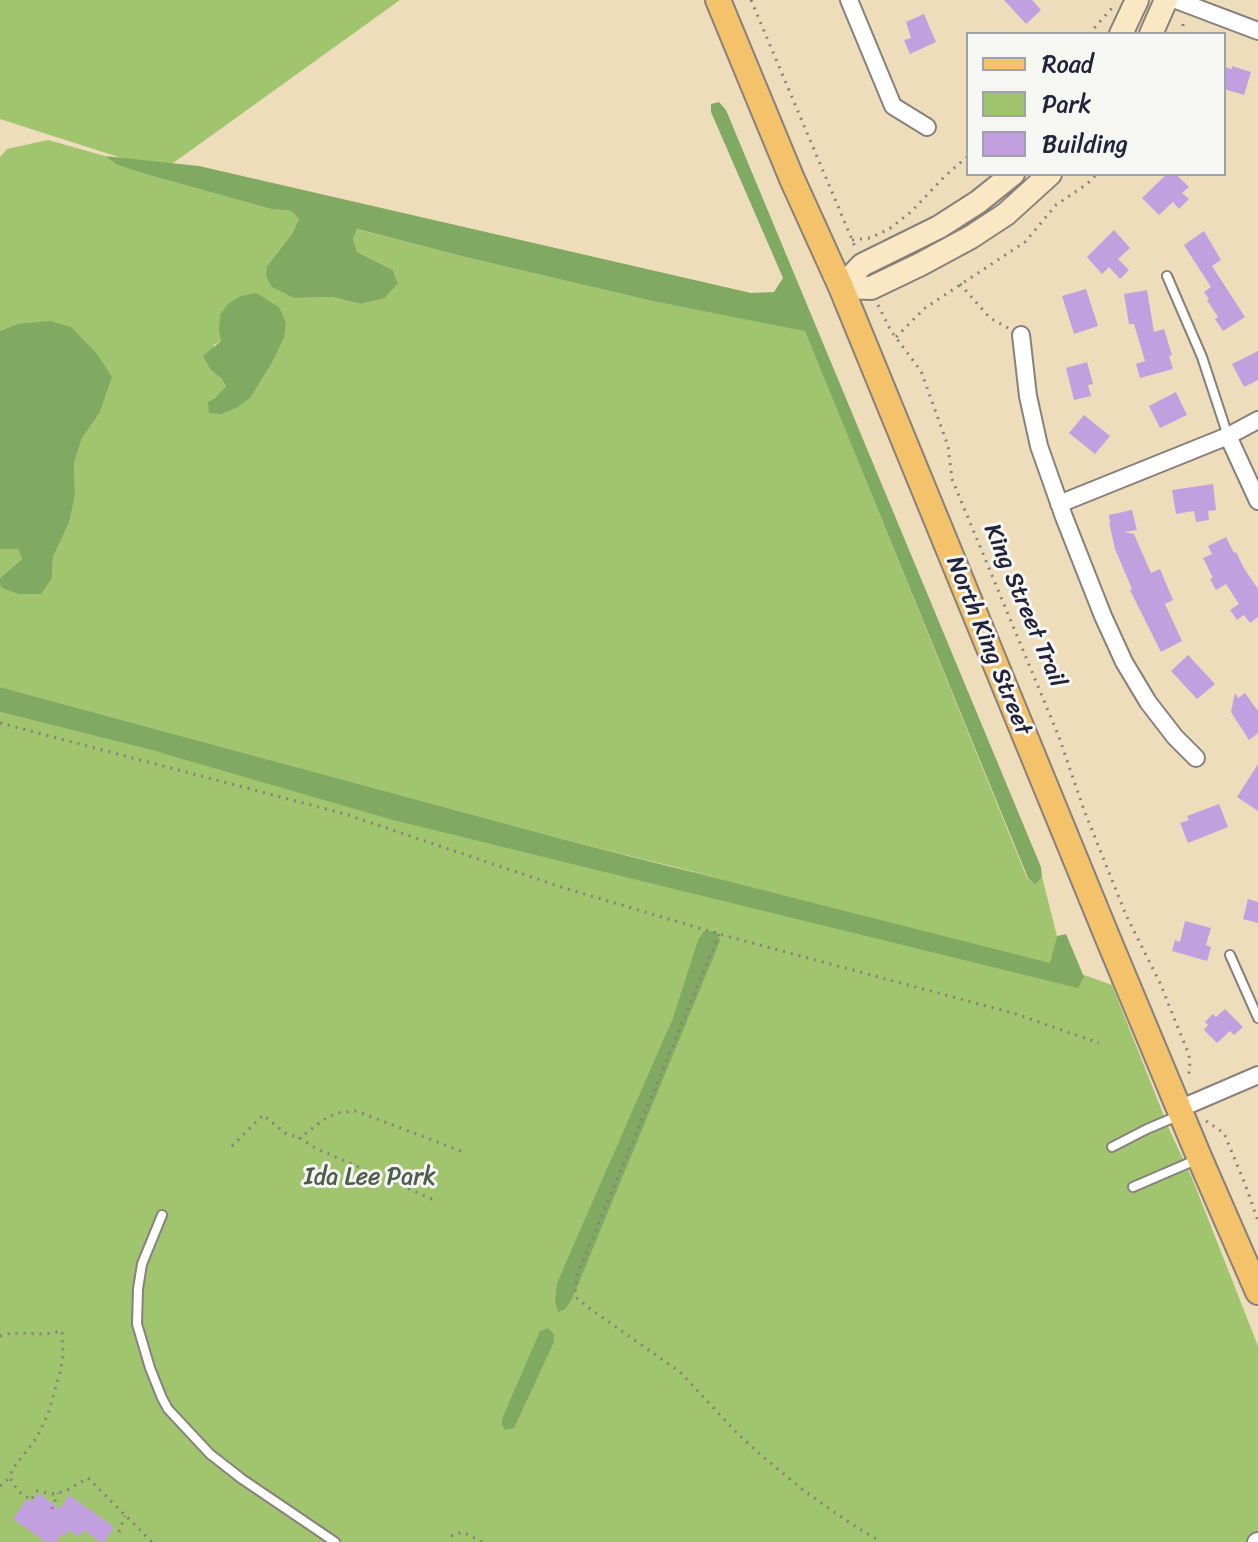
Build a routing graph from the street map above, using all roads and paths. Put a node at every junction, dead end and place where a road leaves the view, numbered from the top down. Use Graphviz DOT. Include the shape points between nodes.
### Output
graph roads {
  1 [pos="718,0"];
  2 [pos="751,0"];
  3 [pos="849,0"];
  4 [pos="1119,0"];
  5 [pos="1137,0"];
  6 [pos="1166,0"];
  7 [pos="1176,0"];
  8 [pos="1258,31"];
  9 [pos="1091,32"];
  10 [pos="1122,32"];
  11 [pos="1152,32"];
  12 [pos="927,127"];
  13 [pos="966,158"];
  14 [pos="1010,176"];
  15 [pos="1048,176"];
  16 [pos="1095,176"];
  17 [pos="852,240"];
  18 [pos="862,265"];
  19 [pos="1167,276"];
  20 [pos="960,284"];
  21 [pos="841,287"];
  22 [pos="871,288"];
  23 [pos="1021,335"];
  24 [pos="896,338"];
  25 [pos="1258,420"];
  26 [pos="1228,436"];
  27 [pos="1258,501"];
  28 [pos="1059,504"];
  29 [pos="0,723"];
  30 [pos="1196,758"];
  31 [pos="719,934"];
  32 [pos="1230,955"];
  33 [pos="1258,1018"];
  34 [pos="1099,1043"];
  35 [pos="1258,1075"];
  36 [pos="1185,1108"];
  37 [pos="300,1138"];
  38 [pos="232,1146"];
  39 [pos="1112,1147"];
  40 [pos="461,1151"];
  41 [pos="1200,1159"];
  42 [pos="1133,1187"];
  43 [pos="432,1199"];
  44 [pos="162,1215"];
  45 [pos="1258,1221"];
  46 [pos="1258,1292"];
  47 [pos="0,1336"];
  48 [pos="10,1478"];
  49 [pos="0,1486"];
  50 [pos="58,1493"];
  51 [pos="52,1509"];
  52 [pos="125,1516"];
  53 [pos="119,1532"];
  54 [pos="451,1536"];
  55 [pos="152,1542"];
  56 [pos="335,1542"];
  57 [pos="482,1542"];
  58 [pos="881,1542"];
  1 -- 21 [label="main road, North King Street"];
  2 -- 17 [label="path"];
  3 -- 12 [label="street" via="893,106"];
  4 -- 9 [label="path"];
  5 -- 10 [label="main road"];
  6 -- 11 [label="main road"];
  7 -- 8 [label="street"];
  13 -- 17 [label="path" via="889,229"];
  14 -- 18 [label="main road" via="939,227"];
  15 -- 22 [label="main road" via="971,237"];
  16 -- 20 [label="path" via="1056,205 1025,242"];
  17 -- 18 [label="path"];
  18 -- 21 [label="main road"];
  19 -- 26 [label="lane"];
  20 -- 23 [label="path" via="990,318"];
  20 -- 24 [label="path" via="925,308"];
  21 -- 22 [label="main road"];
  21 -- 36 [label="main road, North King Street"];
  22 -- 24 [label="path, King Street Trail"];
  23 -- 28 [label="street" via="1033,422"];
  24 -- 36 [label="path, King Street Trail" via="921,371 948,446 952,479 1126,915 1189,1055"];
  25 -- 26 [label="street"];
  26 -- 27 [label="street"];
  26 -- 28 [label="street"];
  28 -- 30 [label="street" via="1124,662 1161,721"];
  29 -- 31 [label="path" via="345,814"];
  31 -- 34 [label="path" via="1016,1014"];
  31 -- 58 [label="path" via="577,1275 577,1298 680,1372 792,1482"];
  32 -- 33 [label="lane"];
  35 -- 36 [label="street"];
  36 -- 39 [label="lane"];
  36 -- 41 [label="main road, North King Street"];
  36 -- 45 [label="path" via="1224,1133"];
  37 -- 38 [label="path" via="263,1115"];
  37 -- 40 [label="path" via="330,1116 356,1111"];
  37 -- 43 [label="path"];
  41 -- 42 [label="lane"];
  41 -- 46 [label="main road, North King Street"];
  44 -- 56 [label="lane" via="142,1264 137,1324 162,1398 210,1454"];
  47 -- 48 [label="path" via="62,1331 63,1355 48,1414"];
  48 -- 49 [label="path"];
  48 -- 50 [label="path" via="31,1500 37,1491"];
  50 -- 51 [label="path"];
  50 -- 52 [label="path" via="88,1478"];
  52 -- 53 [label="path"];
  52 -- 55 [label="path"];
  54 -- 57 [label="path" via="463,1532"];
}
